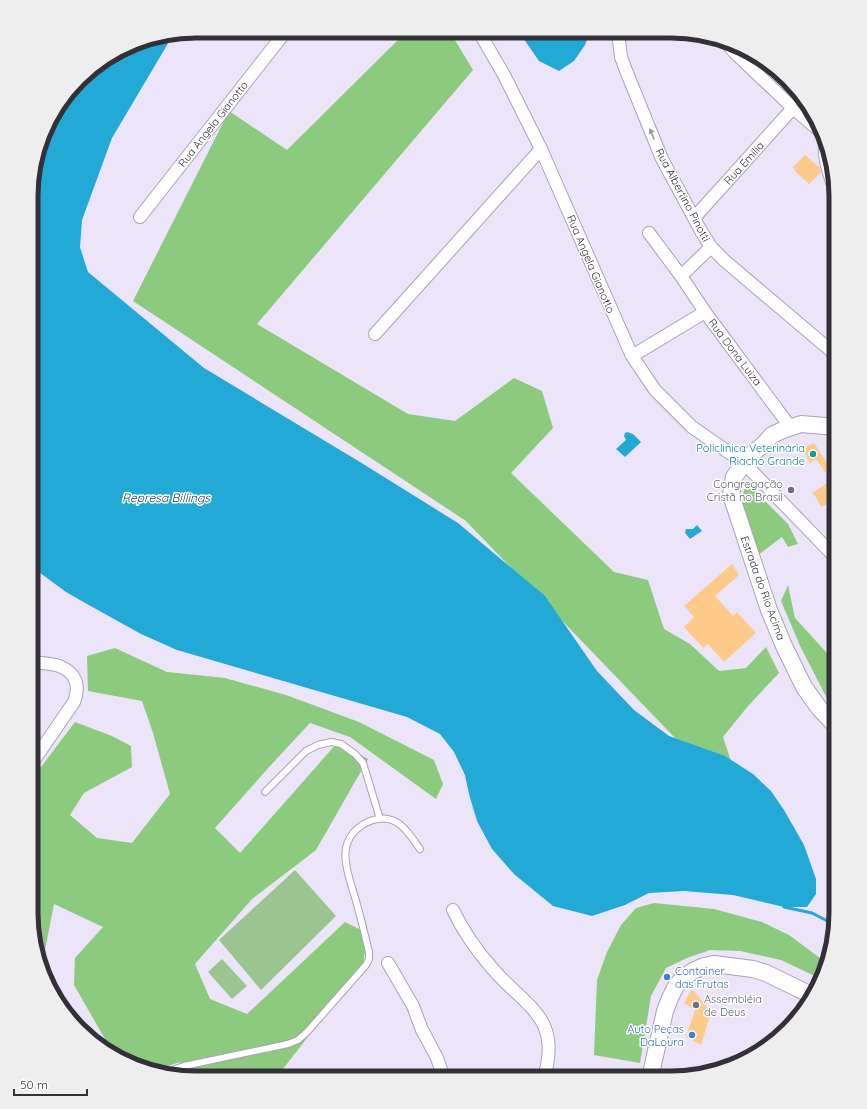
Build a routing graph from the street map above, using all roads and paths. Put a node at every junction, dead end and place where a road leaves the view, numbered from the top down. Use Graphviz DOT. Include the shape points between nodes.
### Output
graph roads {
  1 [pos="281,38"];
  2 [pos="482,38"];
  3 [pos="619,38"];
  4 [pos="733,51"];
  5 [pos="793,108"];
  6 [pos="812,125"];
  7 [pos="542,148"];
  8 [pos="140,217"];
  9 [pos="694,218"];
  10 [pos="649,232"];
  11 [pos="711,247"];
  12 [pos="680,276"];
  13 [pos="705,312"];
  14 [pos="375,334"];
  15 [pos="829,348"];
  16 [pos="632,356"];
  17 [pos="829,426"];
  18 [pos="791,428"];
  19 [pos="744,463"];
  20 [pos="829,551"];
  21 [pos="38,663"];
  22 [pos="829,719"];
  23 [pos="38,754"];
  24 [pos="265,792"];
  25 [pos="380,819"];
  26 [pos="420,849"];
  27 [pos="453,910"];
  28 [pos="388,963"];
  29 [pos="807,993"];
  30 [pos="175,1070"];
  31 [pos="442,1071"];
  32 [pos="546,1071"];
  33 [pos="652,1071"];
  1 -- 8 [label="street, Rua Angela Gianotto"];
  2 -- 7 [label="street, Rua Angela Gianotto"];
  9 -- 3 [label="street, Rua Albertino Pinotti, one-way" via="662,159 626,73"];
  4 -- 5 [label="street"];
  5 -- 6 [label="street"];
  5 -- 9 [label="street, Rua Emilia"];
  7 -- 14 [label="street"];
  7 -- 16 [label="street, Rua Angela Gianotto"];
  9 -- 11 [label="street, Rua Albertino Pinotti"];
  10 -- 12 [label="street, Rua Dona Luiza"];
  11 -- 12 [label="street"];
  11 -- 15 [label="street, Rua Albertino Pinotti"];
  12 -- 13 [label="street, Rua Dona Luiza"];
  13 -- 16 [label="street"];
  13 -- 18 [label="street, Rua Dona Luiza"];
  16 -- 19 [label="street, Rua Angela Gianotto" via="655,390 692,427"];
  17 -- 18 [label="main road, Estrada do Rio Acima" via="801,424"];
  18 -- 19 [label="main road, Estrada do Rio Acima" via="772,435"];
  19 -- 20 [label="street, Rua Angela Gianotto"];
  19 -- 22 [label="main road, Estrada do Rio Acima" via="734,477 731,495 769,610 804,687"];
  21 -- 23 [label="street" via="59,666 69,672 77,687 74,702"];
  24 -- 25 [label="lane" via="306,751 331,742 341,744 363,763"];
  25 -- 26 [label="lane" via="389,819 402,825"];
  25 -- 30 [label="lane" via="359,827 350,837 346,848 349,877 369,952 366,965 298,1040"];
  27 -- 32 [label="street" via="475,947 492,968 533,1008 545,1027 549,1047"];
  28 -- 31 [label="street" via="413,1006"];
  29 -- 33 [label="main road" via="753,968 714,964 699,969 683,978 670,998"];
}
